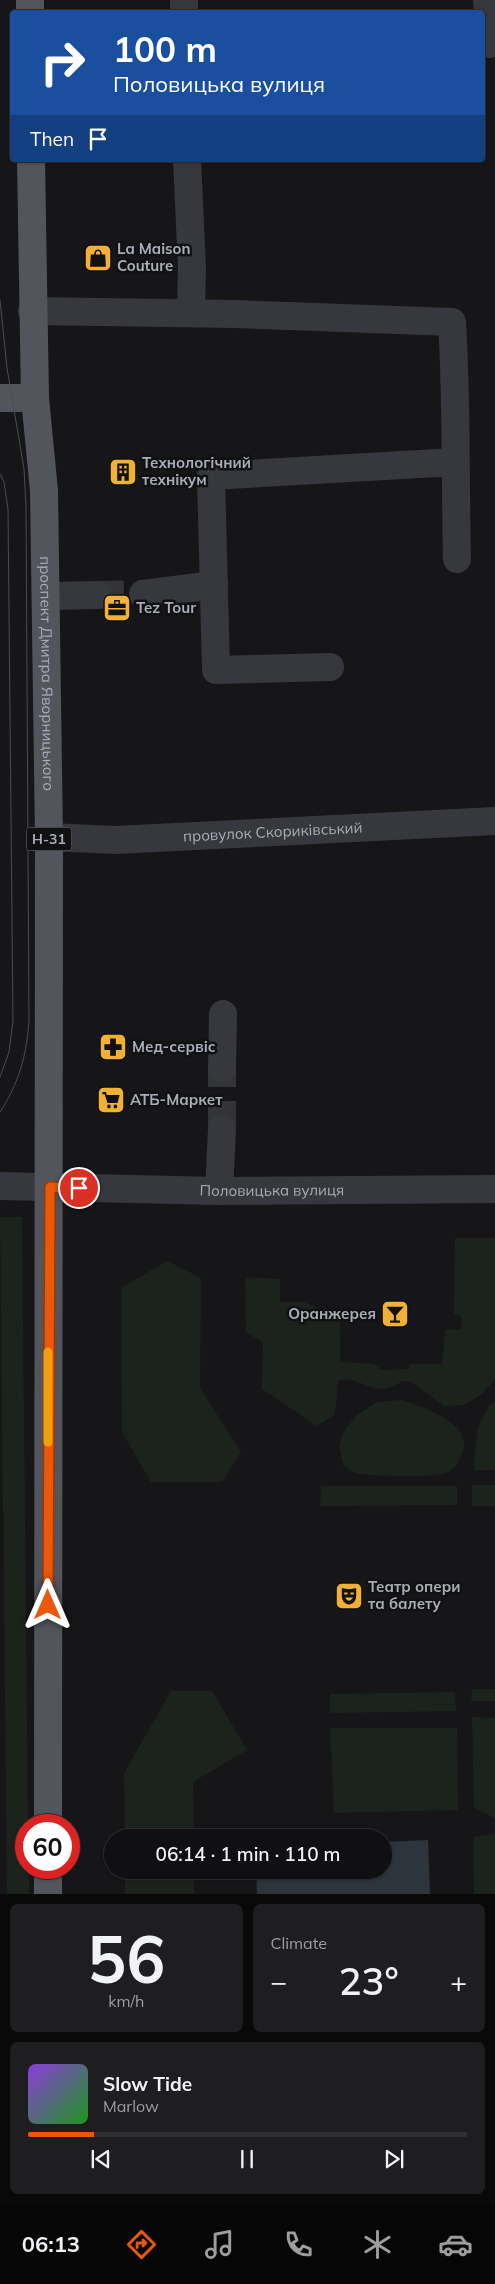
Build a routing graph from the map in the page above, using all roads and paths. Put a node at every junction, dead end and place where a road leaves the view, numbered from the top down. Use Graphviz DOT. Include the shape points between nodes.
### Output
graph roads {
  1 [pos="488,0"];
  2 [pos="490,44"];
  3 [pos="31,162"];
  4 [pos="187,162"];
  5 [pos="32,311"];
  6 [pos="191,313"];
  7 [pos="0,398"];
  8 [pos="35,398"];
  9 [pos="455,462"];
  10 [pos="457,559"];
  11 [pos="214,585"];
  12 [pos="142,594"];
  13 [pos="96,595"];
  14 [pos="47,596"];
  15 [pos="330,668"];
  16 [pos="495,821"];
  17 [pos="49,837"];
  18 [pos="223,1014"];
  19 [pos="222,1068"];
  20 [pos="222,1129"];
  21 [pos="0,1186"];
  22 [pos="495,1189"];
  23 [pos="219,1191"];
  24 [pos="49,1196"];
  25 [pos="48,1814"];
  26 [pos="48,1879"];
  27 [pos="48,1894"];
  1 -- 2 [label="street"];
  3 -- 5 [label="main road, проспект Дмитра Яворницького"];
  4 -- 6 [label="street"];
  5 -- 6 [label="street"];
  5 -- 8 [label="main road, проспект Дмитра Яворницького"];
  6 -- 9 [label="street" via="452,322 456,386"];
  7 -- 8 [label="main road"];
  8 -- 14 [label="main road, проспект Дмитра Яворницького / Н-31" via="44,491"];
  9 -- 10 [label="street"];
  9 -- 11 [label="street" via="211,476"];
  11 -- 12 [label="street"];
  11 -- 15 [label="street" via="216,670"];
  13 -- 14 [label="street"];
  14 -- 17 [label="main road, проспект Дмитра Яворницького / Н-31"];
  16 -- 17 [label="street, провулок Скориківський" via="116,840"];
  17 -- 24 [label="main road, проспект Дмитра Яворницького / Н-31"];
  18 -- 19 [label="street"];
  20 -- 23 [label="street"];
  21 -- 24 [label="street"];
  22 -- 23 [label="street, Половицька вулиця"];
  23 -- 24 [label="street, Половицька вулиця"];
  24 -- 25 [label="main road, Н-31"];
  26 -- 27 [label="main road"];
}
